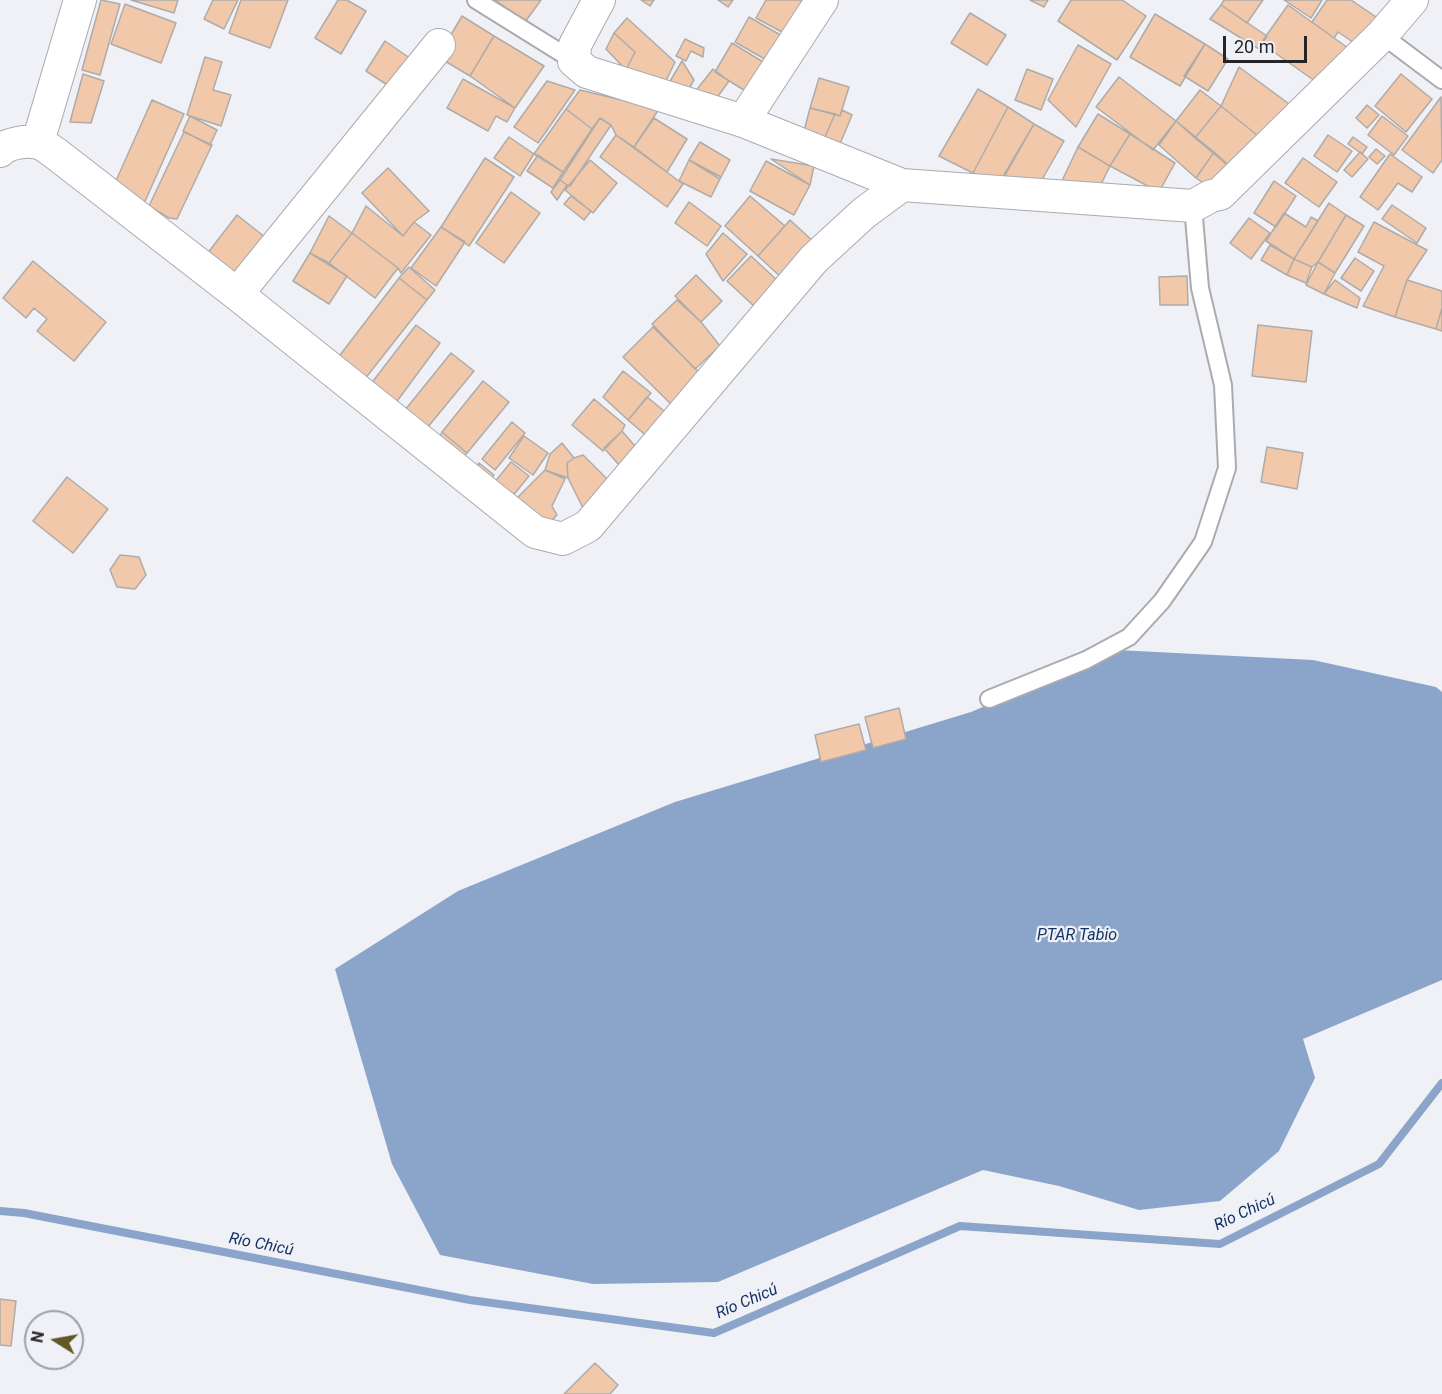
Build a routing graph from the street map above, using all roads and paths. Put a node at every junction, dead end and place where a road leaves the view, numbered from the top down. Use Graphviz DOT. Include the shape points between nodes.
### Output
graph roads {
  1 [pos="80,0"];
  2 [pos="476,0"];
  3 [pos="599,0"];
  4 [pos="822,0"];
  5 [pos="1412,0"];
  6 [pos="1382,35"];
  7 [pos="439,45"];
  8 [pos="574,61"];
  9 [pos="1442,80"];
  10 [pos="743,121"];
  11 [pos="38,142"];
  12 [pos="0,151"];
  13 [pos="902,185"];
  14 [pos="1193,206"];
  15 [pos="237,294"];
  16 [pos="989,699"];
  1 -- 11 [label="street"];
  2 -- 8 [label="lane"];
  3 -- 8 [label="street" via="575,45"];
  4 -- 10 [label="street"];
  5 -- 6 [label="street"];
  6 -- 9 [label="lane"];
  6 -- 14 [label="street" via="1220,194"];
  7 -- 15 [label="street"];
  8 -- 10 [label="street" via="587,72"];
  10 -- 13 [label="street"];
  11 -- 12 [label="street" via="17,143"];
  11 -- 15 [label="street"];
  13 -- 14 [label="street"];
  13 -- 15 [label="street" via="864,213 814,259 588,526 563,539 535,532"];
  14 -- 16 [label="lane" via="1200,288 1223,385 1227,468 1203,542 1162,602 1129,636 1086,660"];
}
